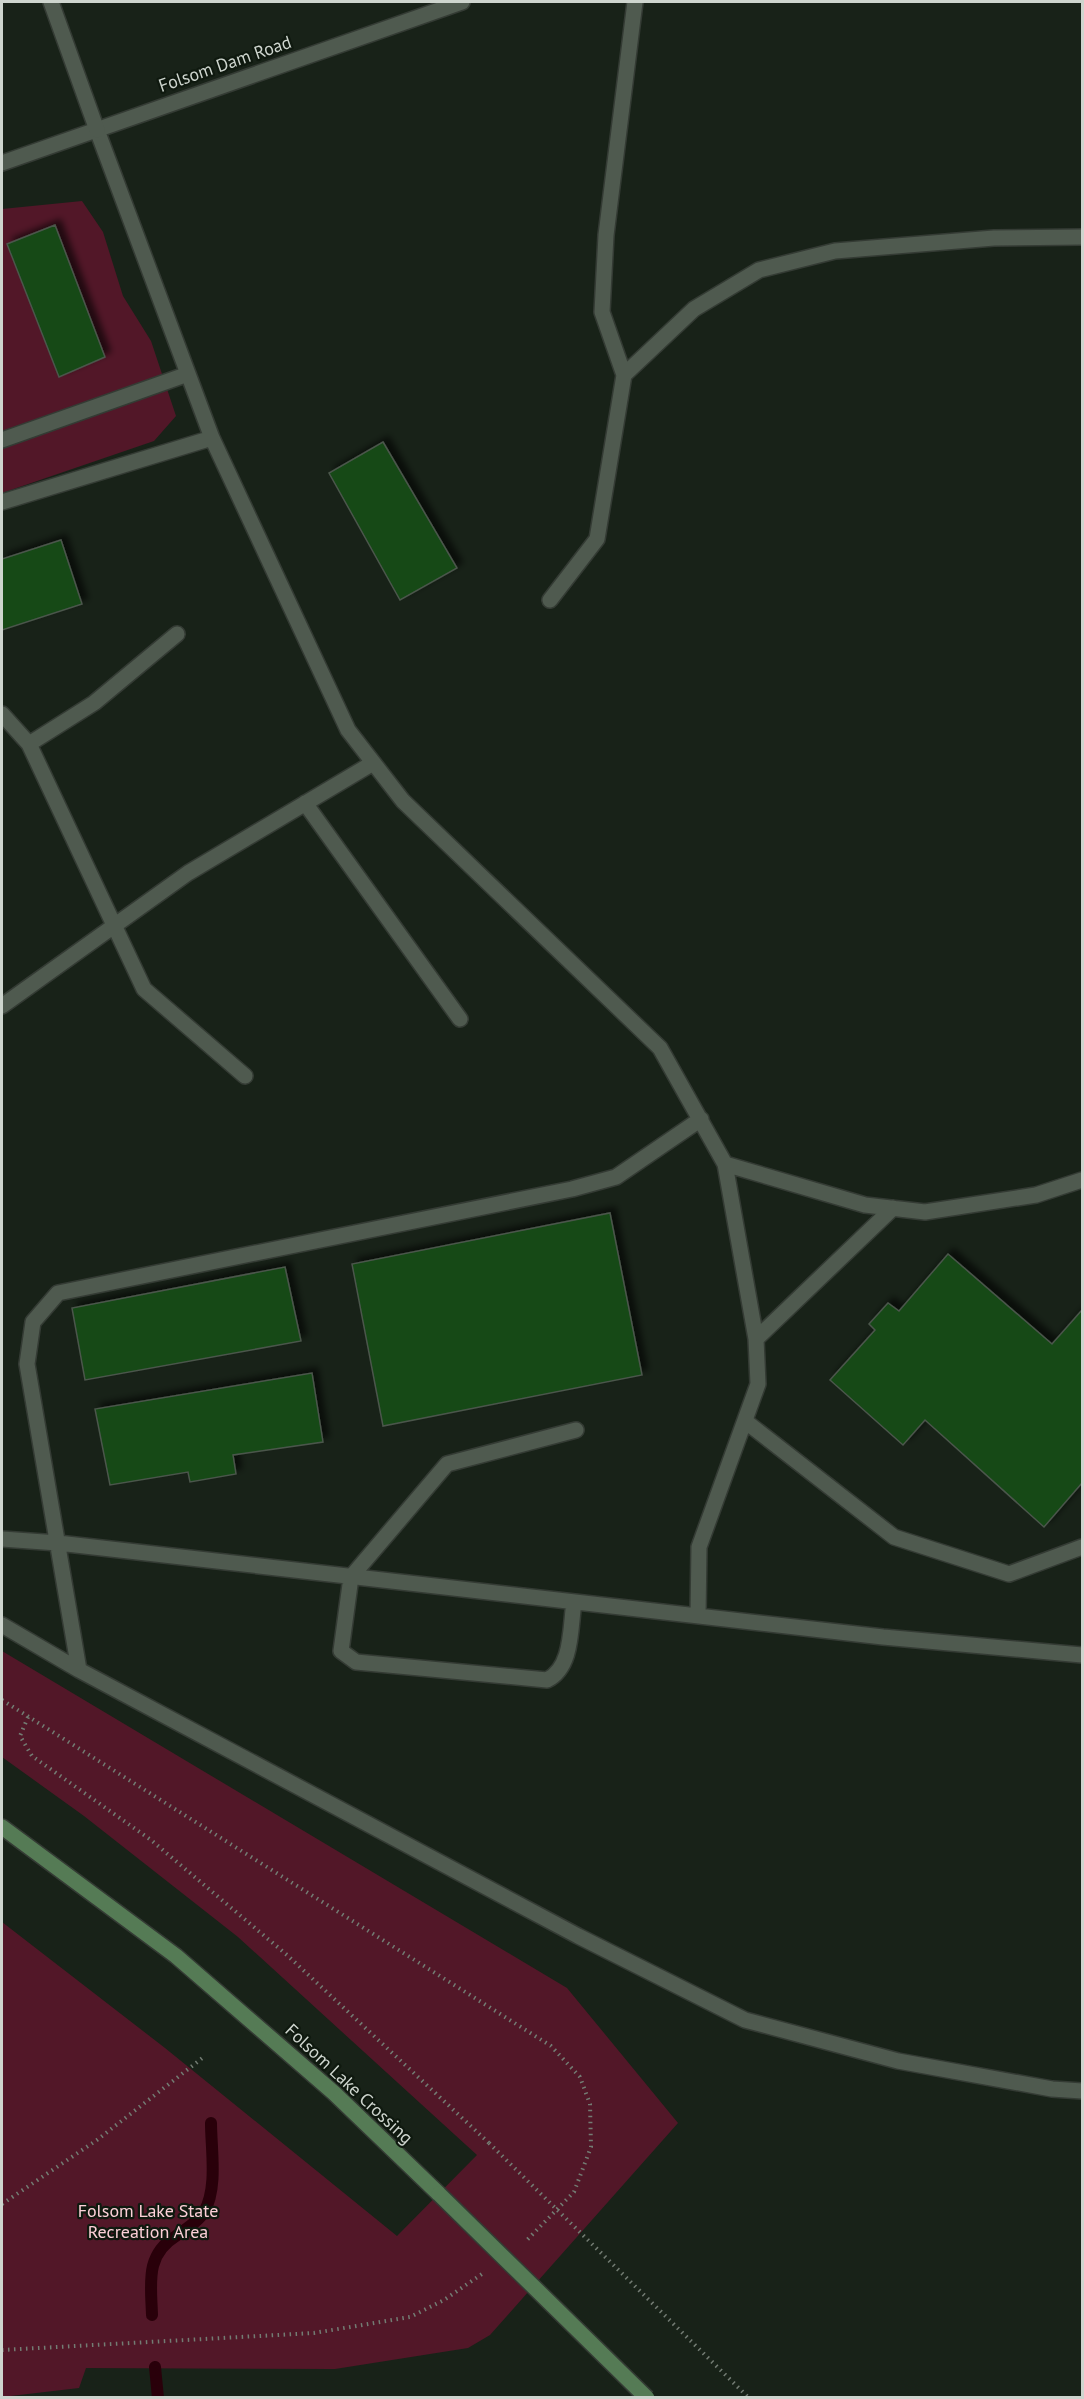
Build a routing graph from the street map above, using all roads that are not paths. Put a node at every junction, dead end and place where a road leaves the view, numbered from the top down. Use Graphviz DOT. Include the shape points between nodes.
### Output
graph roads {
  1 [pos="51,2"];
  2 [pos="462,2"];
  3 [pos="635,2"];
  4 [pos="97,130"];
  5 [pos="2,163"];
  6 [pos="1083,237"];
  7 [pos="188,374"];
  8 [pos="624,375"];
  9 [pos="212,438"];
  10 [pos="2,440"];
  11 [pos="2,502"];
  12 [pos="549,600"];
  13 [pos="177,634"];
  14 [pos="2,714"];
  15 [pos="29,744"];
  16 [pos="373,763"];
  17 [pos="305,803"];
  18 [pos="114,926"];
  19 [pos="2,1006"];
  20 [pos="460,1019"];
  21 [pos="245,1076"];
  22 [pos="700,1119"];
  23 [pos="725,1164"];
  24 [pos="1083,1180"];
  25 [pos="893,1208"];
  26 [pos="756,1338"];
  27 [pos="745,1421"];
  28 [pos="576,1430"];
  29 [pos="2,1539"];
  30 [pos="58,1544"];
  31 [pos="1083,1547"];
  32 [pos="351,1576"];
  33 [pos="574,1602"];
  34 [pos="698,1616"];
  35 [pos="2,1625"];
  36 [pos="1083,1655"];
  37 [pos="79,1670"];
  38 [pos="2,1827"];
  39 [pos="1083,2091"];
  40 [pos="647,2397"];
  1 -- 4 [label="street"];
  2 -- 4 [label="street, Folsom Dam Road"];
  3 -- 8 [label="street" via="606,235 602,312"];
  4 -- 5 [label="street, Folsom Dam Road"];
  4 -- 7 [label="street"];
  6 -- 8 [label="street" via="994,238 835,250 759,270 694,309"];
  7 -- 9 [label="street"];
  7 -- 10 [label="street"];
  8 -- 12 [label="street" via="597,539"];
  9 -- 11 [label="street"];
  9 -- 16 [label="street" via="348,730"];
  13 -- 15 [label="street" via="94,703"];
  14 -- 15 [label="street"];
  15 -- 18 [label="street"];
  16 -- 17 [label="street"];
  16 -- 22 [label="street" via="403,801 660,1048"];
  17 -- 18 [label="street" via="188,873"];
  17 -- 20 [label="street"];
  18 -- 19 [label="street"];
  18 -- 21 [label="street" via="144,989"];
  22 -- 23 [label="street"];
  22 -- 30 [label="street" via="616,1177 572,1189 58,1293 33,1322 27,1364"];
  23 -- 25 [label="street" via="866,1205"];
  23 -- 26 [label="street"];
  24 -- 25 [label="street" via="1036,1195 925,1212"];
  25 -- 26 [label="street"];
  26 -- 27 [label="street" via="758,1384"];
  27 -- 31 [label="street" via="894,1537 1009,1574"];
  27 -- 34 [label="street" via="699,1547"];
  28 -- 32 [label="street" via="447,1464"];
  29 -- 30 [label="street"];
  30 -- 32 [label="street"];
  30 -- 37 [label="street"];
  32 -- 33 [label="street"];
  32 -- 33 [label="street" via="341,1651 356,1662 547,1680 558,1675 565,1665"];
  33 -- 34 [label="street"];
  34 -- 36 [label="street"];
  35 -- 37 [label="street"];
  37 -- 39 [label="street" via="578,1936 745,2020 898,2061"];
  38 -- 40 [label="main road, Folsom Lake Crossing, bridge" via="176,1956 334,2093"];
}
